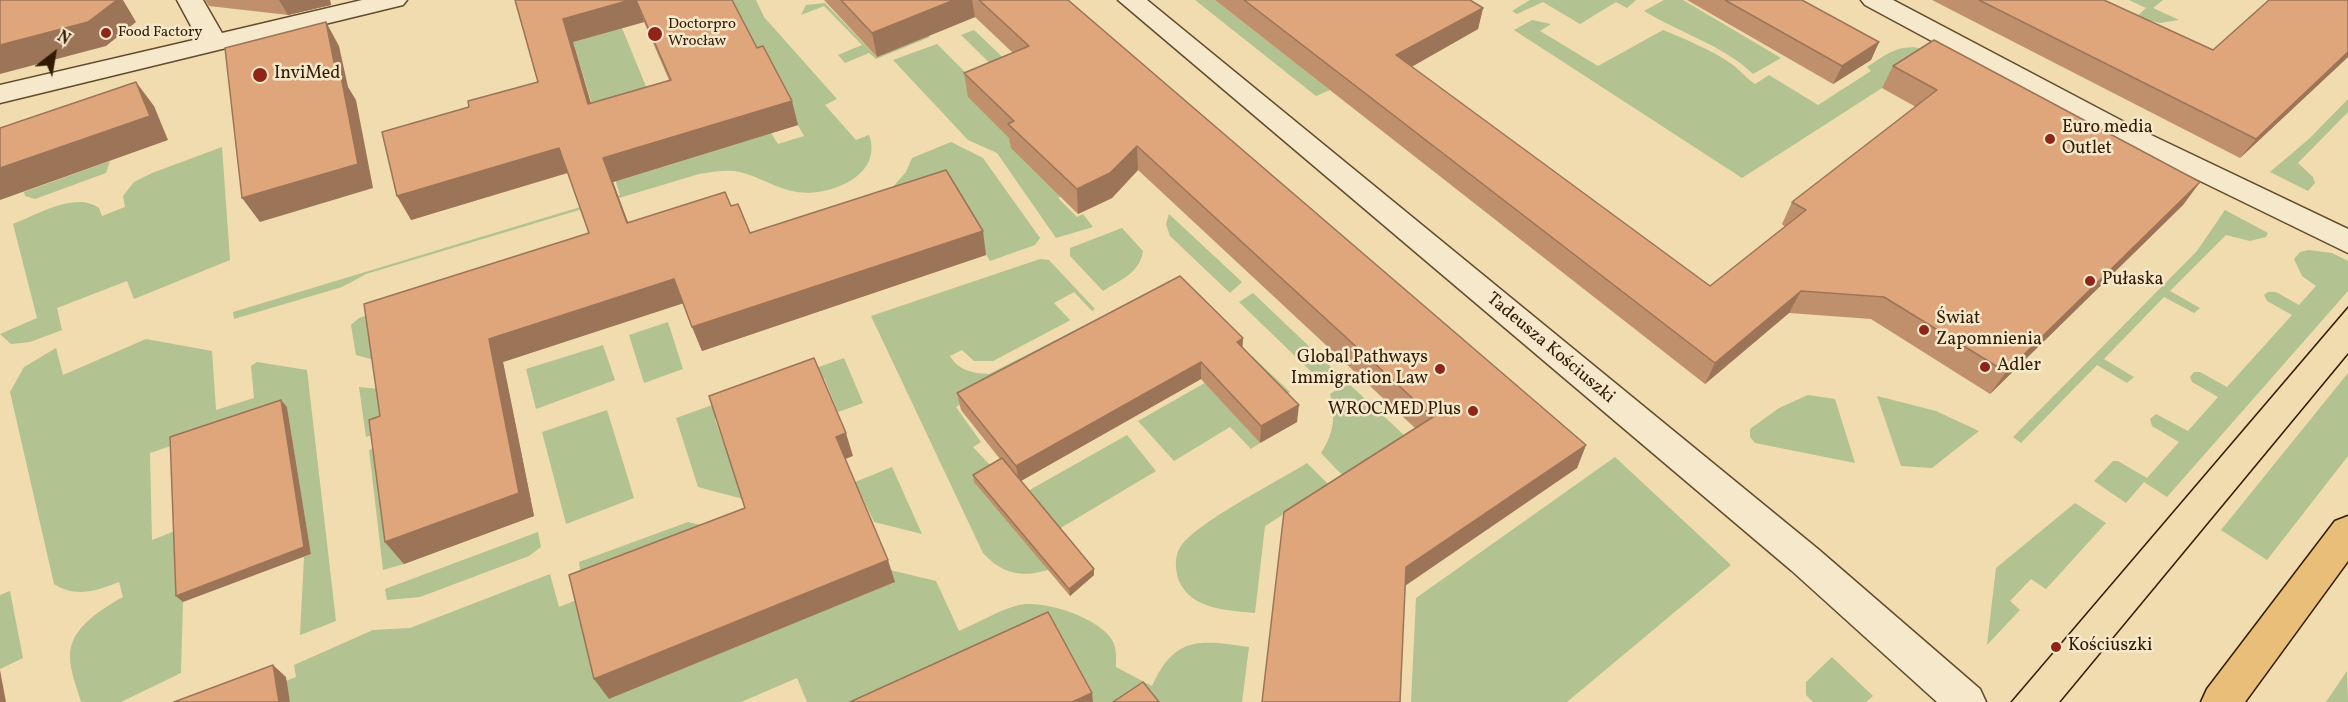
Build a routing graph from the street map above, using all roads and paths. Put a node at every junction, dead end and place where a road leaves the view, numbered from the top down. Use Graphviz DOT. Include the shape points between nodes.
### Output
graph roads {
  1 [pos="190,0"];
  2 [pos="394,0"];
  3 [pos="1131,0"];
  4 [pos="1874,0"];
  5 [pos="213,44"];
  6 [pos="0,94"];
  7 [pos="2348,242"];
  8 [pos="2348,532"];
  9 [pos="1966,702"];
  10 [pos="2221,702"];
  1 -- 5 [label="street"];
  2 -- 5 [label="street"];
  3 -- 9 [label="street, Tadeusza Kościuszki" via="1805,560"];
  4 -- 7 [label="street" via="2118,130"];
  5 -- 6 [label="street"];
  8 -- 10 [label="main road"];
}
